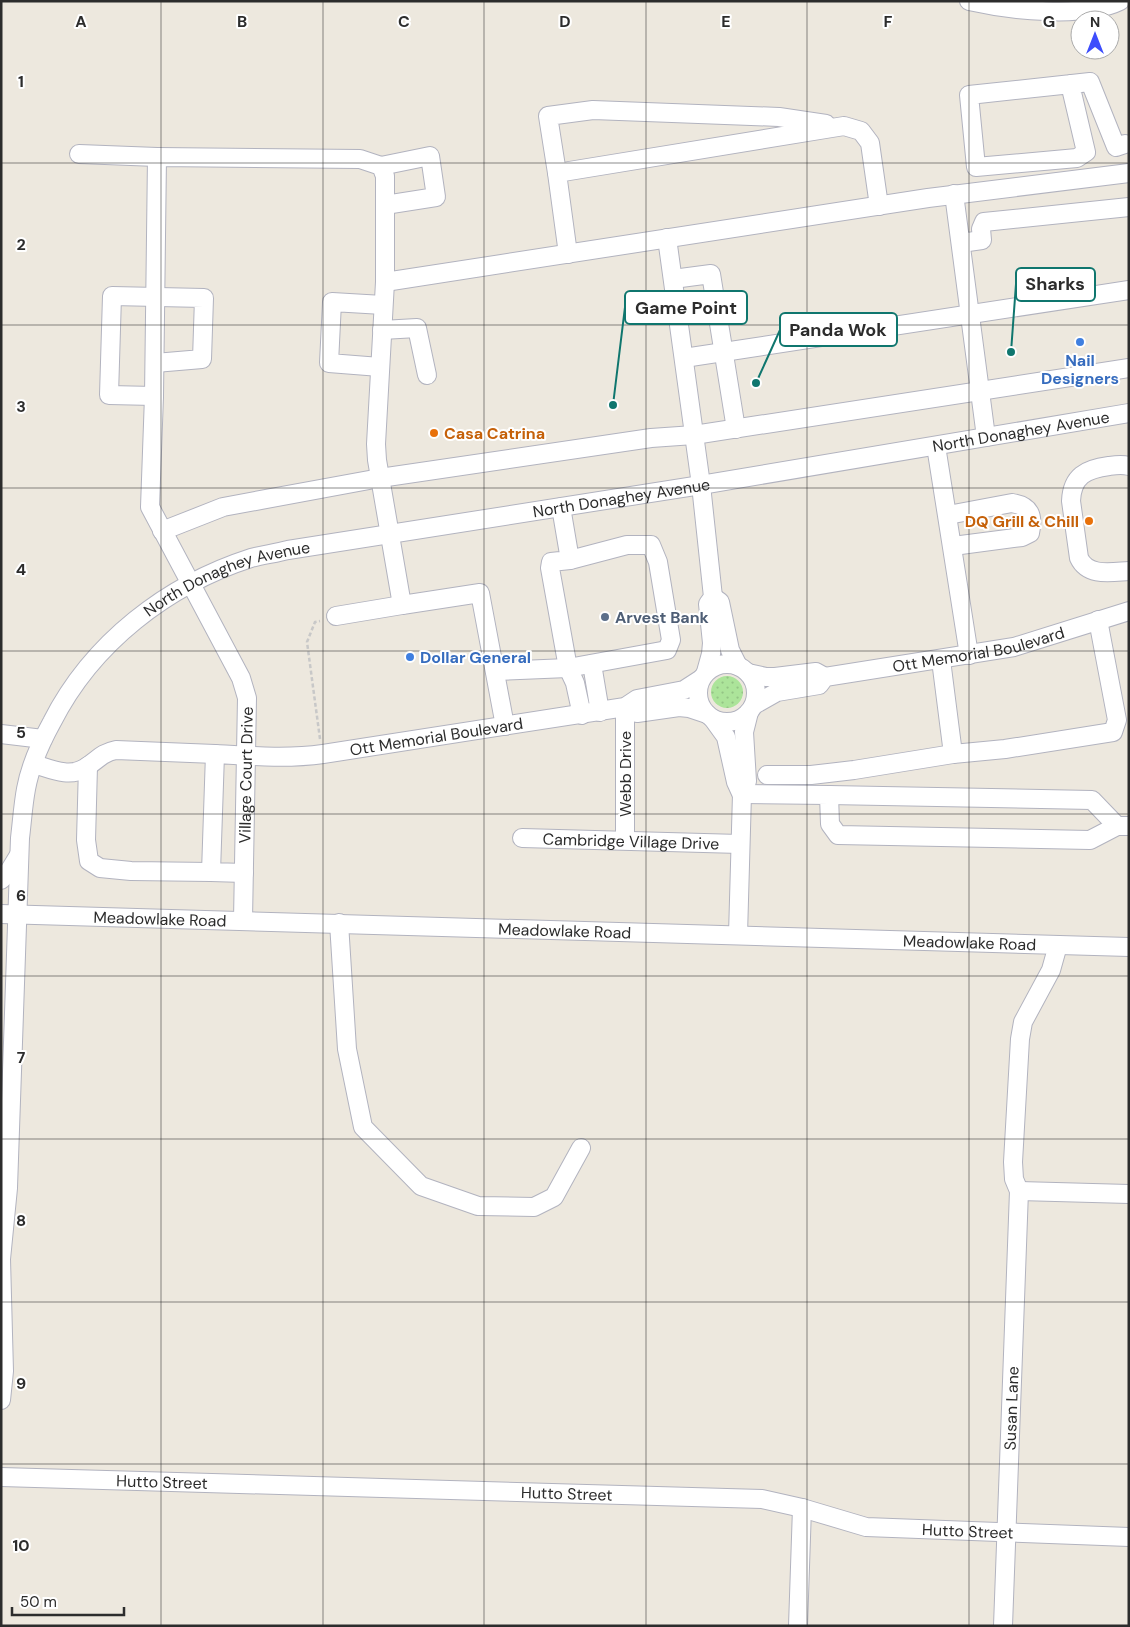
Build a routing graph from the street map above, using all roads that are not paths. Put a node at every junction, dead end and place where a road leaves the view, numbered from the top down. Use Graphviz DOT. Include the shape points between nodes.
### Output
graph roads {
  1 [pos="969,1"];
  2 [pos="1120,1"];
  3 [pos="1070,84"];
  4 [pos="844,126"];
  5 [pos="1128,146"];
  6 [pos="79,154"];
  7 [pos="158,157"];
  8 [pos="1078,158"];
  9 [pos="995,165"];
  10 [pos="381,166"];
  11 [pos="558,173"];
  12 [pos="1129,173"];
  13 [pos="1082,179"];
  14 [pos="998,189"];
  15 [pos="954,194"];
  16 [pos="385,205"];
  17 [pos="878,206"];
  18 [pos="1129,207"];
  19 [pos="667,238"];
  20 [pos="961,243"];
  21 [pos="568,254"];
  22 [pos="673,279"];
  23 [pos="385,282"];
  24 [pos="1129,290"];
  25 [pos="155,297"];
  26 [pos="384,305"];
  27 [pos="970,315"];
  28 [pos="382,330"];
  29 [pos="724,352"];
  30 [pos="684,358"];
  31 [pos="155,363"];
  32 [pos="380,367"];
  33 [pos="1129,368"];
  34 [pos="426,375"];
  35 [pos="980,392"];
  36 [pos="154,396"];
  37 [pos="1129,413"];
  38 [pos="736,429"];
  39 [pos="694,435"];
  40 [pos="986,437"];
  41 [pos="936,446"];
  42 [pos="1129,466"];
  43 [pos="380,478"];
  44 [pos="701,485"];
  45 [pos="561,508"];
  46 [pos="948,515"];
  47 [pos="162,531"];
  48 [pos="390,534"];
  49 [pos="953,546"];
  50 [pos="570,560"];
  51 [pos="1129,571"];
  52 [pos="190,584"];
  53 [pos="713,597"];
  54 [pos="402,605"];
  55 [pos="1129,611"];
  56 [pos="336,616"];
  57 [pos="1098,620"];
  58 [pos="970,655"];
  59 [pos="941,660"];
  60 [pos="592,664"];
  61 [pos="568,668"];
  62 [pos="743,669"];
  63 [pos="495,671"];
  64 [pos="704,676"];
  65 [pos="825,677"];
  66 [pos="625,707"];
  67 [pos="751,708"];
  68 [pos="600,712"];
  69 [pos="582,714"];
  70 [pos="710,716"];
  71 [pos="505,726"];
  72 [pos="1,734"];
  73 [pos="43,739"];
  74 [pos="215,754"];
  75 [pos="952,754"];
  76 [pos="246,756"];
  77 [pos="34,764"];
  78 [pos="88,766"];
  79 [pos="767,775"];
  80 [pos="742,794"];
  81 [pos="830,795"];
  82 [pos="1123,826"];
  83 [pos="522,838"];
  84 [pos="625,840"];
  85 [pos="740,844"];
  86 [pos="20,855"];
  87 [pos="212,872"];
  88 [pos="244,873"];
  89 [pos="1,880"];
  90 [pos="10,914"];
  91 [pos="243,920"];
  92 [pos="339,922"];
  93 [pos="738,935"];
  94 [pos="1058,945"];
  95 [pos="1129,946"];
  96 [pos="581,1148"];
  97 [pos="1018,1191"];
  98 [pos="1129,1194"];
  99 [pos="1,1259"];
  100 [pos="1,1400"];
  101 [pos="1,1477"];
  102 [pos="802,1508"];
  103 [pos="1006,1533"];
  104 [pos="1129,1537"];
  105 [pos="798,1626"];
  106 [pos="1003,1626"];
  1 -- 2 [label="street" via="1008,9 1070,12 1111,6"];
  3 -- 5 [label="street" via="1090,82 1116,147"];
  3 -- 8 [label="street" via="1086,152"];
  3 -- 9 [label="street" via="970,96 976,167"];
  4 -- 11 [label="street"];
  4 -- 11 [label="street" via="779,117 593,110 548,116"];
  4 -- 17 [label="street" via="861,131 870,143"];
  6 -- 7 [label="street"];
  7 -- 10 [label="street" via="360,159"];
  7 -- 25 [label="street, Village Court Drive"];
  8 -- 9 [label="street"];
  8 -- 13 [label="street"];
  9 -- 14 [label="street"];
  10 -- 16 [label="street" via="385,176"];
  10 -- 16 [label="street" via="430,156 436,197"];
  11 -- 21 [label="street"];
  12 -- 13 [label="street"];
  13 -- 14 [label="street"];
  14 -- 15 [label="street"];
  15 -- 17 [label="street"];
  15 -- 20 [label="street"];
  16 -- 23 [label="street"];
  17 -- 19 [label="street"];
  18 -- 20 [label="street" via="984,222 982,240"];
  19 -- 21 [label="street"];
  19 -- 22 [label="street"];
  20 -- 27 [label="street"];
  21 -- 23 [label="street"];
  22 -- 29 [label="street" via="711,274"];
  22 -- 30 [label="street"];
  23 -- 26 [label="street"];
  24 -- 27 [label="street"];
  25 -- 31 [label="street, Village Court Drive"];
  25 -- 31 [label="street" via="204,298 202,360"];
  25 -- 36 [label="street" via="112,296 109,395"];
  26 -- 28 [label="street"];
  26 -- 32 [label="street" via="332,302 331,310 329,363"];
  27 -- 29 [label="street"];
  27 -- 35 [label="street"];
  28 -- 32 [label="street"];
  28 -- 34 [label="street" via="418,328"];
  29 -- 30 [label="street"];
  29 -- 38 [label="street"];
  30 -- 39 [label="street"];
  31 -- 36 [label="street, Village Court Drive"];
  32 -- 43 [label="street" via="376,444"];
  33 -- 35 [label="street"];
  35 -- 38 [label="street"];
  35 -- 40 [label="street"];
  36 -- 47 [label="street, Village Court Drive" via="150,507"];
  37 -- 40 [label="street, North Donaghey Avenue"];
  38 -- 39 [label="street"];
  39 -- 43 [label="street" via="651,438"];
  39 -- 44 [label="street"];
  40 -- 41 [label="street, North Donaghey Avenue"];
  41 -- 44 [label="street, North Donaghey Avenue"];
  41 -- 46 [label="street"];
  42 -- 51 [label="street" via="1122,464 1091,470 1080,476 1071,492 1082,564 1088,570"];
  43 -- 47 [label="street" via="223,507"];
  43 -- 48 [label="street"];
  44 -- 45 [label="street, North Donaghey Avenue"];
  44 -- 53 [label="street"];
  45 -- 48 [label="street, North Donaghey Avenue"];
  45 -- 50 [label="street"];
  46 -- 49 [label="street"];
  46 -- 49 [label="street" via="1022,504 1030,512 1032,524 1030,533 1022,537"];
  47 -- 52 [label="street, Village Court Drive"];
  48 -- 52 [label="street, North Donaghey Avenue" via="252,558"];
  48 -- 54 [label="street"];
  49 -- 58 [label="street"];
  50 -- 60 [label="street" via="627,545 651,545 658,562 671,640 667,650"];
  50 -- 61 [label="street" via="551,562 550,568"];
  52 -- 73 [label="street, North Donaghey Avenue" via="158,602 118,634 67,695"];
  52 -- 76 [label="street, Village Court Drive" via="241,678 247,698"];
  53 -- 62 [label="street" via="720,602 730,650"];
  53 -- 64 [label="street" via="708,604 712,654"];
  54 -- 56 [label="street"];
  54 -- 63 [label="street" via="480,593"];
  55 -- 57 [label="street, Ott Memorial Boulevard"];
  57 -- 58 [label="street, Ott Memorial Boulevard" via="1044,639"];
  57 -- 75 [label="street" via="1117,720 1113,732"];
  58 -- 59 [label="street, Ott Memorial Boulevard"];
  59 -- 65 [label="street, Ott Memorial Boulevard"];
  59 -- 75 [label="street"];
  60 -- 61 [label="street"];
  60 -- 68 [label="street"];
  61 -- 63 [label="street"];
  61 -- 69 [label="street"];
  62 -- 64 [label="street" via="721,664"];
  62 -- 65 [label="street, Ott Memorial Boulevard" via="766,677 816,672"];
  62 -- 67 [label="street" via="756,688 756,699"];
  63 -- 71 [label="street"];
  64 -- 66 [label="street, Ott Memorial Boulevard" via="684,690 637,699"];
  64 -- 70 [label="street" via="698,699"];
  65 -- 67 [label="street, Ott Memorial Boulevard" via="818,685 777,692"];
  66 -- 68 [label="street, Ott Memorial Boulevard"];
  66 -- 70 [label="street, Ott Memorial Boulevard" via="638,713 689,708"];
  66 -- 84 [label="street, Webb Drive"];
  67 -- 70 [label="street" via="732,722 721,722"];
  67 -- 80 [label="street" via="744,732 747,781"];
  68 -- 69 [label="street, Ott Memorial Boulevard"];
  69 -- 71 [label="street, Ott Memorial Boulevard"];
  70 -- 80 [label="street" via="726,737 736,782"];
  71 -- 76 [label="street, Ott Memorial Boulevard" via="310,756"];
  72 -- 73 [label="street"];
  73 -- 77 [label="street, North Donaghey Avenue"];
  74 -- 76 [label="street, Ott Memorial Boulevard"];
  74 -- 78 [label="street, Ott Memorial Boulevard" via="116,750 99,756"];
  74 -- 87 [label="street"];
  75 -- 79 [label="street" via="811,775"];
  76 -- 88 [label="street, Village Court Drive"];
  77 -- 78 [label="street" via="70,773"];
  77 -- 86 [label="street, North Donaghey Avenue" via="26,788"];
  78 -- 87 [label="street" via="86,840 89,860 100,868"];
  80 -- 81 [label="street"];
  80 -- 85 [label="street"];
  81 -- 82 [label="street" via="1092,800"];
  81 -- 82 [label="street" via="830,824 838,835 1090,840"];
  83 -- 84 [label="street, Cambridge Village Drive"];
  84 -- 85 [label="street, Cambridge Village Drive"];
  85 -- 93 [label="street"];
  86 -- 89 [label="street"];
  86 -- 90 [label="street, North Donaghey Avenue"];
  87 -- 88 [label="street"];
  88 -- 91 [label="street, Village Court Drive"];
  90 -- 91 [label="street, Meadowlake Road"];
  90 -- 99 [label="street, North Donaghey Avenue" via="8,1188"];
  91 -- 92 [label="street, Meadowlake Road"];
  92 -- 93 [label="street, Meadowlake Road"];
  92 -- 96 [label="street" via="347,1050 363,1127 421,1186 478,1206 534,1206 554,1197"];
  93 -- 94 [label="street, Meadowlake Road"];
  94 -- 95 [label="street, Meadowlake Road"];
  94 -- 97 [label="street, Susan Lane" via="1051,970 1023,1022 1020,1040 1012,1162"];
  97 -- 98 [label="street"];
  97 -- 103 [label="street, Susan Lane"];
  99 -- 100 [label="street, North Donaghey Avenue" via="4,1371"];
  101 -- 102 [label="street, Hutto Street" via="762,1499"];
  102 -- 103 [label="street, Hutto Street" via="866,1528"];
  102 -- 105 [label="street"];
  103 -- 104 [label="street, Hutto Street"];
  103 -- 106 [label="street, Susan Lane"];
}
